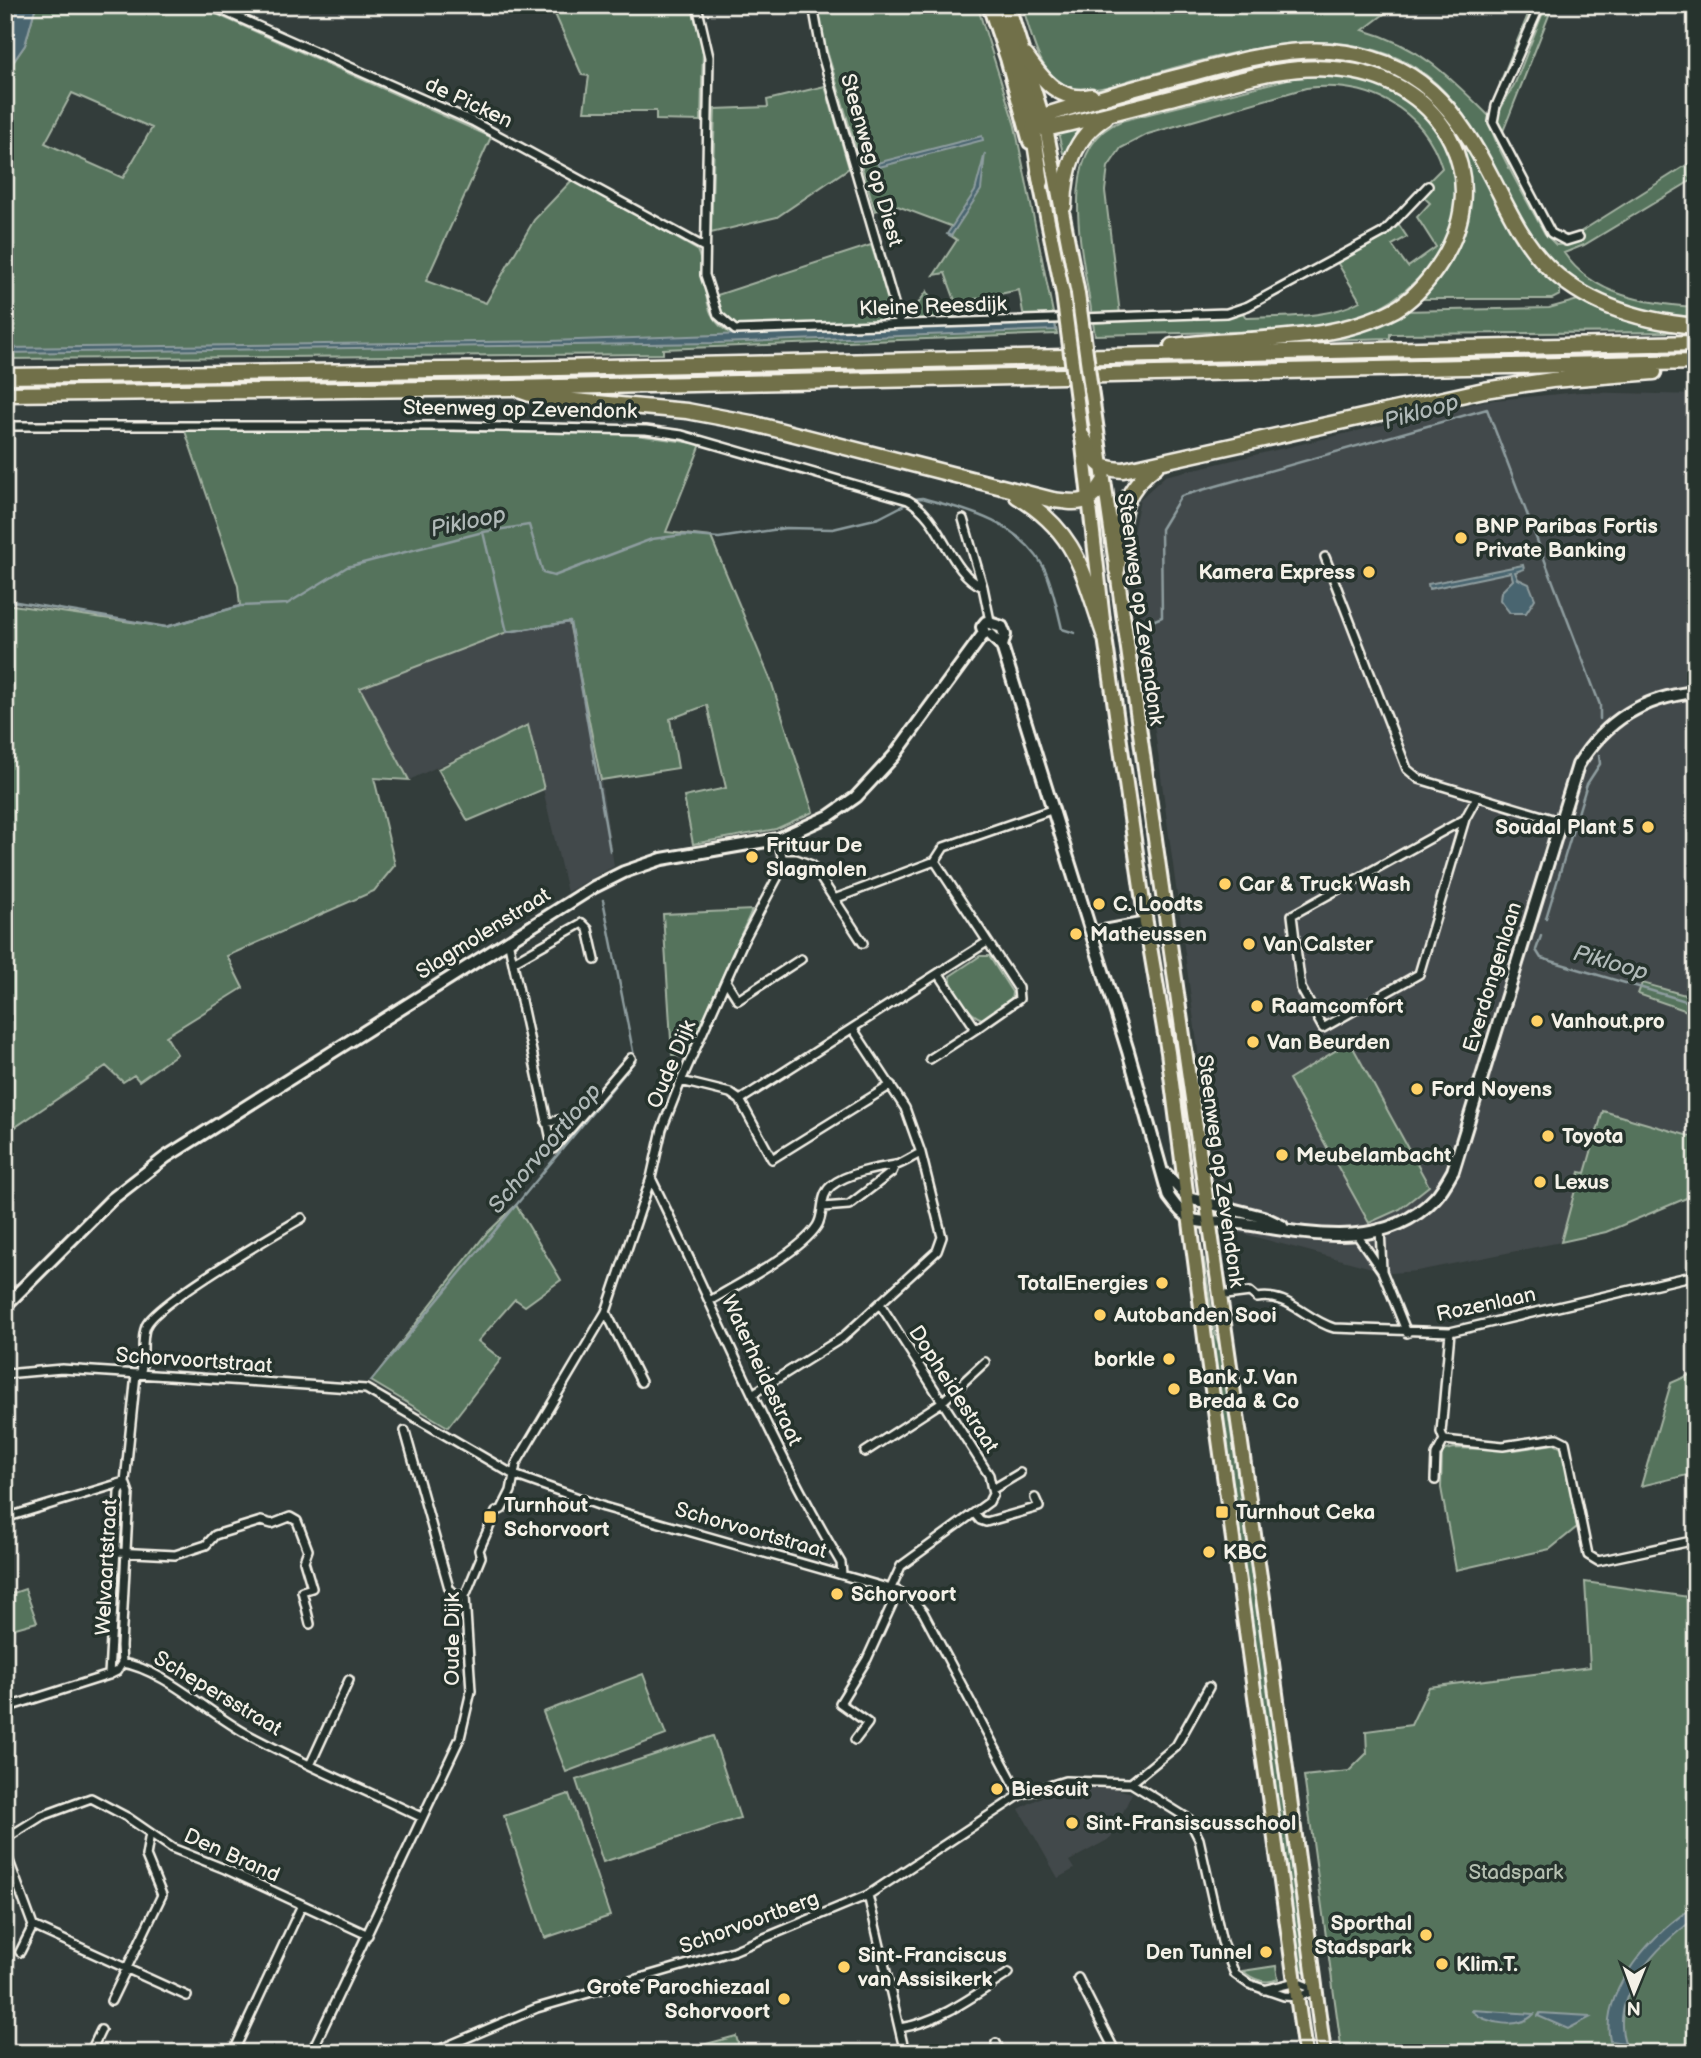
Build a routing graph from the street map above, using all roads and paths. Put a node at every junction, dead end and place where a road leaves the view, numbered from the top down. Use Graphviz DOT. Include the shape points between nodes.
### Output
graph roads {
  1 [pos="210,5"];
  2 [pos="697,5"];
  3 [pos="813,5"];
  4 [pos="989,5"];
  5 [pos="997,5"];
  6 [pos="1008,5"];
  7 [pos="1540,5"];
  8 [pos="1026,56"];
  9 [pos="1106,96"];
  10 [pos="1115,112"];
  11 [pos="1041,122"];
  12 [pos="1041,182"];
  13 [pos="1428,186"];
  14 [pos="1064,206"];
  15 [pos="1579,237"];
  16 [pos="704,247"];
  17 [pos="901,324"];
  18 [pos="1696,326"];
  19 [pos="1696,343"];
  20 [pos="1130,356"];
  21 [pos="1693,362"];
  22 [pos="5,376"];
  23 [pos="514,388"];
  24 [pos="5,394"];
  25 [pos="5,426"];
  26 [pos="1081,433"];
  27 [pos="1160,462"];
  28 [pos="1101,467"];
  29 [pos="1103,483"];
  30 [pos="1004,488"];
  31 [pos="1090,501"];
  32 [pos="963,519"];
  33 [pos="1325,556"];
  34 [pos="1117,570"];
  35 [pos="984,587"];
  36 [pos="990,628"];
  37 [pos="1105,637"];
  38 [pos="1696,692"];
  39 [pos="1477,797"];
  40 [pos="1051,810"];
  41 [pos="1465,819"];
  42 [pos="1559,821"];
  43 [pos="778,839"];
  44 [pos="785,859"];
  45 [pos="935,861"];
  46 [pos="834,900"];
  47 [pos="1146,923"];
  48 [pos="1091,933"];
  49 [pos="508,940"];
  50 [pos="987,942"];
  51 [pos="863,943"];
  52 [pos="801,959"];
  53 [pos="595,960"];
  54 [pos="513,962"];
  55 [pos="939,974"];
  56 [pos="726,981"];
  57 [pos="853,1029"];
  58 [pos="976,1029"];
  59 [pos="631,1058"];
  60 [pos="930,1059"];
  61 [pos="681,1081"];
  62 [pos="891,1084"];
  63 [pos="740,1100"];
  64 [pos="572,1117"];
  65 [pos="546,1123"];
  66 [pos="920,1153"];
  67 [pos="895,1165"];
  68 [pos="1161,1168"];
  69 [pos="651,1178"];
  70 [pos="1188,1198"];
  71 [pos="1206,1201"];
  72 [pos="823,1208"];
  73 [pos="302,1217"];
  74 [pos="1191,1220"];
  75 [pos="1209,1223"];
  76 [pos="1380,1228"];
  77 [pos="1297,1234"];
  78 [pos="1357,1235"];
  79 [pos="1382,1271"];
  80 [pos="1696,1275"];
  81 [pos="1218,1296"];
  82 [pos="711,1300"];
  83 [pos="880,1304"];
  84 [pos="5,1306"];
  85 [pos="606,1312"];
  86 [pos="1450,1332"];
  87 [pos="1406,1333"];
  88 [pos="985,1362"];
  89 [pos="5,1374"];
  90 [pos="138,1374"];
  91 [pos="641,1382"];
  92 [pos="754,1393"];
  93 [pos="942,1402"];
  94 [pos="405,1431"];
  95 [pos="1444,1440"];
  96 [pos="865,1452"];
  97 [pos="1020,1473"];
  98 [pos="514,1475"];
  99 [pos="1435,1480"];
  100 [pos="125,1482"];
  101 [pos="993,1492"];
  102 [pos="1035,1498"];
  103 [pos="975,1514"];
  104 [pos="5,1518"];
  105 [pos="1696,1540"];
  106 [pos="115,1552"];
  107 [pos="125,1552"];
  108 [pos="842,1574"];
  109 [pos="894,1589"];
  110 [pos="465,1596"];
  111 [pos="310,1624"];
  112 [pos="109,1646"];
  113 [pos="121,1646"];
  114 [pos="122,1663"];
  115 [pos="109,1675"];
  116 [pos="349,1680"];
  117 [pos="1209,1687"];
  118 [pos="5,1708"];
  119 [pos="855,1740"];
  120 [pos="311,1763"];
  121 [pos="1131,1783"];
  122 [pos="1020,1795"];
  123 [pos="421,1817"];
  124 [pos="150,1833"];
  125 [pos="5,1839"];
  126 [pos="5,1850"];
  127 [pos="868,1895"];
  128 [pos="302,1905"];
  129 [pos="33,1926"];
  130 [pos="368,1935"];
  131 [pos="20,1952"];
  132 [pos="129,1969"];
  133 [pos="1009,1973"];
  134 [pos="1078,1978"];
  135 [pos="1296,1982"];
  136 [pos="1264,1990"];
  137 [pos="1316,1990"];
  138 [pos="187,1996"];
  139 [pos="1298,1997"];
  140 [pos="111,2001"];
  141 [pos="900,2028"];
  142 [pos="101,2030"];
  143 [pos="996,2043"];
  144 [pos="90,2053"];
  145 [pos="233,2053"];
  146 [pos="311,2053"];
  147 [pos="431,2053"];
  148 [pos="905,2053"];
  149 [pos="1000,2053"];
  150 [pos="1116,2053"];
  151 [pos="1306,2053"];
  152 [pos="1324,2053"];
  1 -- 16 [label="street, de Picken" via="472,121"];
  2 -- 16 [label="street, Kleine Reesdijk" via="709,58"];
  3 -- 17 [label="street, Steenweg op Diest" via="822,55"];
  4 -- 12 [label="main road"];
  5 -- 11 [label="highway"];
  6 -- 8 [label="main road"];
  7 -- 15 [label="street" via="1494,110 1493,122 1551,233 1566,242"];
  8 -- 9 [label="highway" via="1041,78 1063,94"];
  8 -- 11 [label="main road"];
  9 -- 11 [label="highway"];
  9 -- 18 [label="highway" via="1242,59 1292,51 1346,53 1392,64 1429,88 1459,118 1522,235 1562,280 1592,299 1639,317"];
  10 -- 11 [label="highway"];
  10 -- 14 [label="highway" via="1095,124 1076,149 1065,177"];
  10 -- 20 [label="highway" via="1294,69 1361,72 1395,84 1427,107 1451,142 1462,178 1461,219 1453,243 1420,291 1398,307 1349,327 1307,335 1175,346"];
  11 -- 12 [label="highway" via="1033,129"];
  11 -- 14 [label="main road"];
  12 -- 26 [label="main road, Steenweg op Zevendonk, bridge" via="1063,294"];
  13 -- 17 [label="street, Kleine Reesdijk" via="1384,232 1227,313"];
  14 -- 28 [label="main road, Steenweg op Zevendonk, bridge"];
  16 -- 17 [label="street, Kleine Reesdijk" via="709,293 722,321 735,330"];
  19 -- 20 [label="highway"];
  20 -- 22 [label="highway"];
  21 -- 23 [label="highway"];
  21 -- 27 [label="highway" via="1659,372 1552,380 1455,395"];
  23 -- 24 [label="highway"];
  23 -- 30 [label="highway" via="541,398 687,411 751,423"];
  25 -- 35 [label="street, Steenweg op Zevendonk" via="453,426 646,430 682,435 908,500 923,510 958,563"];
  26 -- 28 [label="highway"];
  26 -- 31 [label="main road, Steenweg op Zevendonk"];
  27 -- 28 [label="highway" via="1123,470"];
  27 -- 34 [label="highway" via="1138,479 1127,498"];
  28 -- 29 [label="main road, Steenweg op Zevendonk"];
  29 -- 31 [label="highway"];
  29 -- 34 [label="main road, Steenweg op Zevendonk"];
  30 -- 31 [label="highway" via="1066,502"];
  30 -- 37 [label="highway" via="1047,516 1071,544 1086,573"];
  31 -- 37 [label="main road, Steenweg op Zevendonk"];
  32 -- 35 [label="street"];
  33 -- 39 [label="street" via="1401,761 1419,779"];
  34 -- 71 [label="main road, Steenweg op Zevendonk"];
  35 -- 36 [label="street"];
  36 -- 40 [label="street, Steenweg op Zevendonk" via="1002,646"];
  36 -- 43 [label="street, Slagmolenstraat" via="976,639 922,722 856,797 829,816"];
  37 -- 47 [label="main road, Steenweg op Zevendonk"];
  38 -- 42 [label="street, Everdongenlaan" via="1647,702 1607,727 1578,765"];
  39 -- 41 [label="street"];
  39 -- 42 [label="street"];
  40 -- 45 [label="street" via="944,847"];
  40 -- 48 [label="street, Steenweg op Zevendonk"];
  41 -- 41 [label="street" via="1419,974 1323,1028 1301,988 1292,915"];
  42 -- 76 [label="street, Everdongenlaan" via="1453,1171 1436,1198 1411,1218"];
  43 -- 44 [label="street"];
  43 -- 49 [label="street, Slagmolenstraat" via="662,859 624,872"];
  44 -- 46 [label="street" via="812,865"];
  44 -- 56 [label="street, Oude Dijk"];
  45 -- 46 [label="street"];
  45 -- 50 [label="street"];
  46 -- 51 [label="street"];
  47 -- 48 [label="street"];
  47 -- 70 [label="main road, Steenweg op Zevendonk"];
  48 -- 68 [label="street, Steenweg op Zevendonk"];
  49 -- 54 [label="street"];
  49 -- 84 [label="street, Slagmolenstraat" via="166,1157 112,1199"];
  50 -- 55 [label="street"];
  50 -- 58 [label="street" via="1017,988 1019,999"];
  52 -- 56 [label="street" via="738,1000"];
  53 -- 54 [label="street" via="588,929 582,923"];
  54 -- 65 [label="street"];
  55 -- 57 [label="street"];
  55 -- 58 [label="street"];
  56 -- 61 [label="street, Oude Dijk"];
  57 -- 62 [label="street"];
  57 -- 63 [label="street"];
  58 -- 60 [label="street"];
  59 -- 65 [label="street" via="553,1149"];
  61 -- 63 [label="street" via="730,1093"];
  61 -- 69 [label="street, Oude Dijk" via="662,1129"];
  62 -- 63 [label="street" via="772,1159"];
  62 -- 66 [label="street" via="905,1108"];
  64 -- 65 [label="street"];
  66 -- 67 [label="street"];
  66 -- 83 [label="street" via="941,1244"];
  67 -- 72 [label="street" via="849,1205"];
  67 -- 72 [label="street" via="832,1185"];
  68 -- 70 [label="street, Steenweg op Zevendonk"];
  68 -- 74 [label="street, Steenweg op Zevendonk" via="1169,1197"];
  69 -- 82 [label="street, Waterheidestraat"];
  69 -- 85 [label="street, Oude Dijk"];
  70 -- 71 [label="street, Everdongenlaan"];
  70 -- 74 [label="main road, Steenweg op Zevendonk"];
  71 -- 75 [label="main road, Steenweg op Zevendonk"];
  71 -- 77 [label="street, Everdongenlaan" via="1263,1217"];
  72 -- 82 [label="street" via="812,1232"];
  73 -- 90 [label="street, Welvaartstraat" via="185,1292 149,1321"];
  74 -- 75 [label="street, Everdongenlaan"];
  74 -- 135 [label="main road, Steenweg op Zevendonk"];
  75 -- 77 [label="street, Everdongenlaan" via="1234,1222"];
  75 -- 81 [label="main road, Steenweg op Zevendonk"];
  76 -- 78 [label="street, Everdongenlaan"];
  76 -- 79 [label="street"];
  77 -- 78 [label="street, Everdongenlaan"];
  78 -- 79 [label="street"];
  79 -- 87 [label="street"];
  80 -- 86 [label="street, Rozenlaan"];
  81 -- 87 [label="street, Rozenlaan" via="1269,1295 1283,1298 1334,1328"];
  81 -- 137 [label="main road, Steenweg op Zevendonk"];
  82 -- 92 [label="street, Waterheidestraat"];
  83 -- 92 [label="street" via="821,1353"];
  83 -- 93 [label="street, Dopheidestraat"];
  85 -- 91 [label="street"];
  85 -- 98 [label="street, Oude Dijk" via="516,1464"];
  86 -- 87 [label="street, Rozenlaan"];
  86 -- 95 [label="street"];
  88 -- 93 [label="street"];
  89 -- 90 [label="street, Schorvoortstraat" via="62,1369"];
  90 -- 98 [label="street, Schorvoortstraat" via="366,1389"];
  90 -- 100 [label="street, Welvaartstraat"];
  92 -- 108 [label="street, Waterheidestraat" via="800,1496 841,1563"];
  93 -- 96 [label="street"];
  93 -- 101 [label="street, Dopheidestraat" via="989,1475"];
  94 -- 110 [label="street" via="449,1588"];
  95 -- 99 [label="street" via="1436,1455"];
  95 -- 105 [label="street" via="1503,1446 1557,1438 1565,1442 1588,1555 1598,1562"];
  97 -- 101 [label="street"];
  98 -- 108 [label="street, Schorvoortstraat" via="604,1507"];
  98 -- 110 [label="street, Oude Dijk" via="512,1491 496,1512 479,1550 481,1557"];
  100 -- 104 [label="street"];
  100 -- 106 [label="street, Welvaartstraat" via="119,1493"];
  100 -- 107 [label="street, Welvaartstraat" via="129,1493"];
  101 -- 103 [label="street"];
  102 -- 103 [label="street" via="1039,1507 986,1522"];
  103 -- 109 [label="street" via="901,1566"];
  106 -- 107 [label="street"];
  106 -- 112 [label="street, Welvaartstraat"];
  107 -- 111 [label="street" via="175,1555 206,1545 215,1535 290,1517 308,1550 304,1561 312,1588 302,1591"];
  107 -- 113 [label="street, Welvaartstraat"];
  108 -- 109 [label="street, Schorvoortstraat"];
  109 -- 119 [label="street" via="867,1659 840,1703 868,1723"];
  109 -- 122 [label="street, Schorvoortstraat" via="911,1598 923,1612"];
  110 -- 123 [label="street, Oude Dijk" via="468,1709 460,1738"];
  112 -- 113 [label="street, Welvaartstraat"];
  112 -- 115 [label="street, Welvaartstraat"];
  113 -- 114 [label="street, Schepersstraat"];
  114 -- 115 [label="street"];
  114 -- 120 [label="street, Schepersstraat" via="147,1669 225,1722"];
  115 -- 118 [label="street"];
  116 -- 120 [label="street"];
  117 -- 121 [label="street" via="1176,1746"];
  120 -- 123 [label="street, Schepersstraat"];
  121 -- 122 [label="street" via="1065,1781"];
  121 -- 136 [label="street" via="1180,1812 1195,1828 1226,1954 1235,1974"];
  122 -- 127 [label="street, Schorvoortberg"];
  123 -- 130 [label="street, Oude Dijk"];
  124 -- 125 [label="street, Den Brand" via="91,1798 42,1816"];
  124 -- 128 [label="street, Den Brand" via="172,1848"];
  124 -- 132 [label="street" via="146,1856 162,1895"];
  126 -- 129 [label="street"];
  127 -- 141 [label="street"];
  127 -- 147 [label="street, Schorvoortberg" via="733,1951 537,2008"];
  128 -- 130 [label="street, Den Brand"];
  128 -- 145 [label="street"];
  129 -- 131 [label="street"];
  129 -- 132 [label="street"];
  130 -- 146 [label="street, Oude Dijk"];
  132 -- 138 [label="street"];
  132 -- 140 [label="street"];
  133 -- 141 [label="street" via="938,2017"];
  134 -- 150 [label="street"];
  135 -- 136 [label="street"];
  135 -- 137 [label="street"];
  135 -- 139 [label="main road, Steenweg op Zevendonk"];
  136 -- 139 [label="street"];
  137 -- 139 [label="street"];
  137 -- 152 [label="main road, Steenweg op Zevendonk"];
  139 -- 151 [label="main road, Steenweg op Zevendonk"];
  141 -- 148 [label="street"];
  142 -- 144 [label="street"];
  143 -- 149 [label="street"];
}
